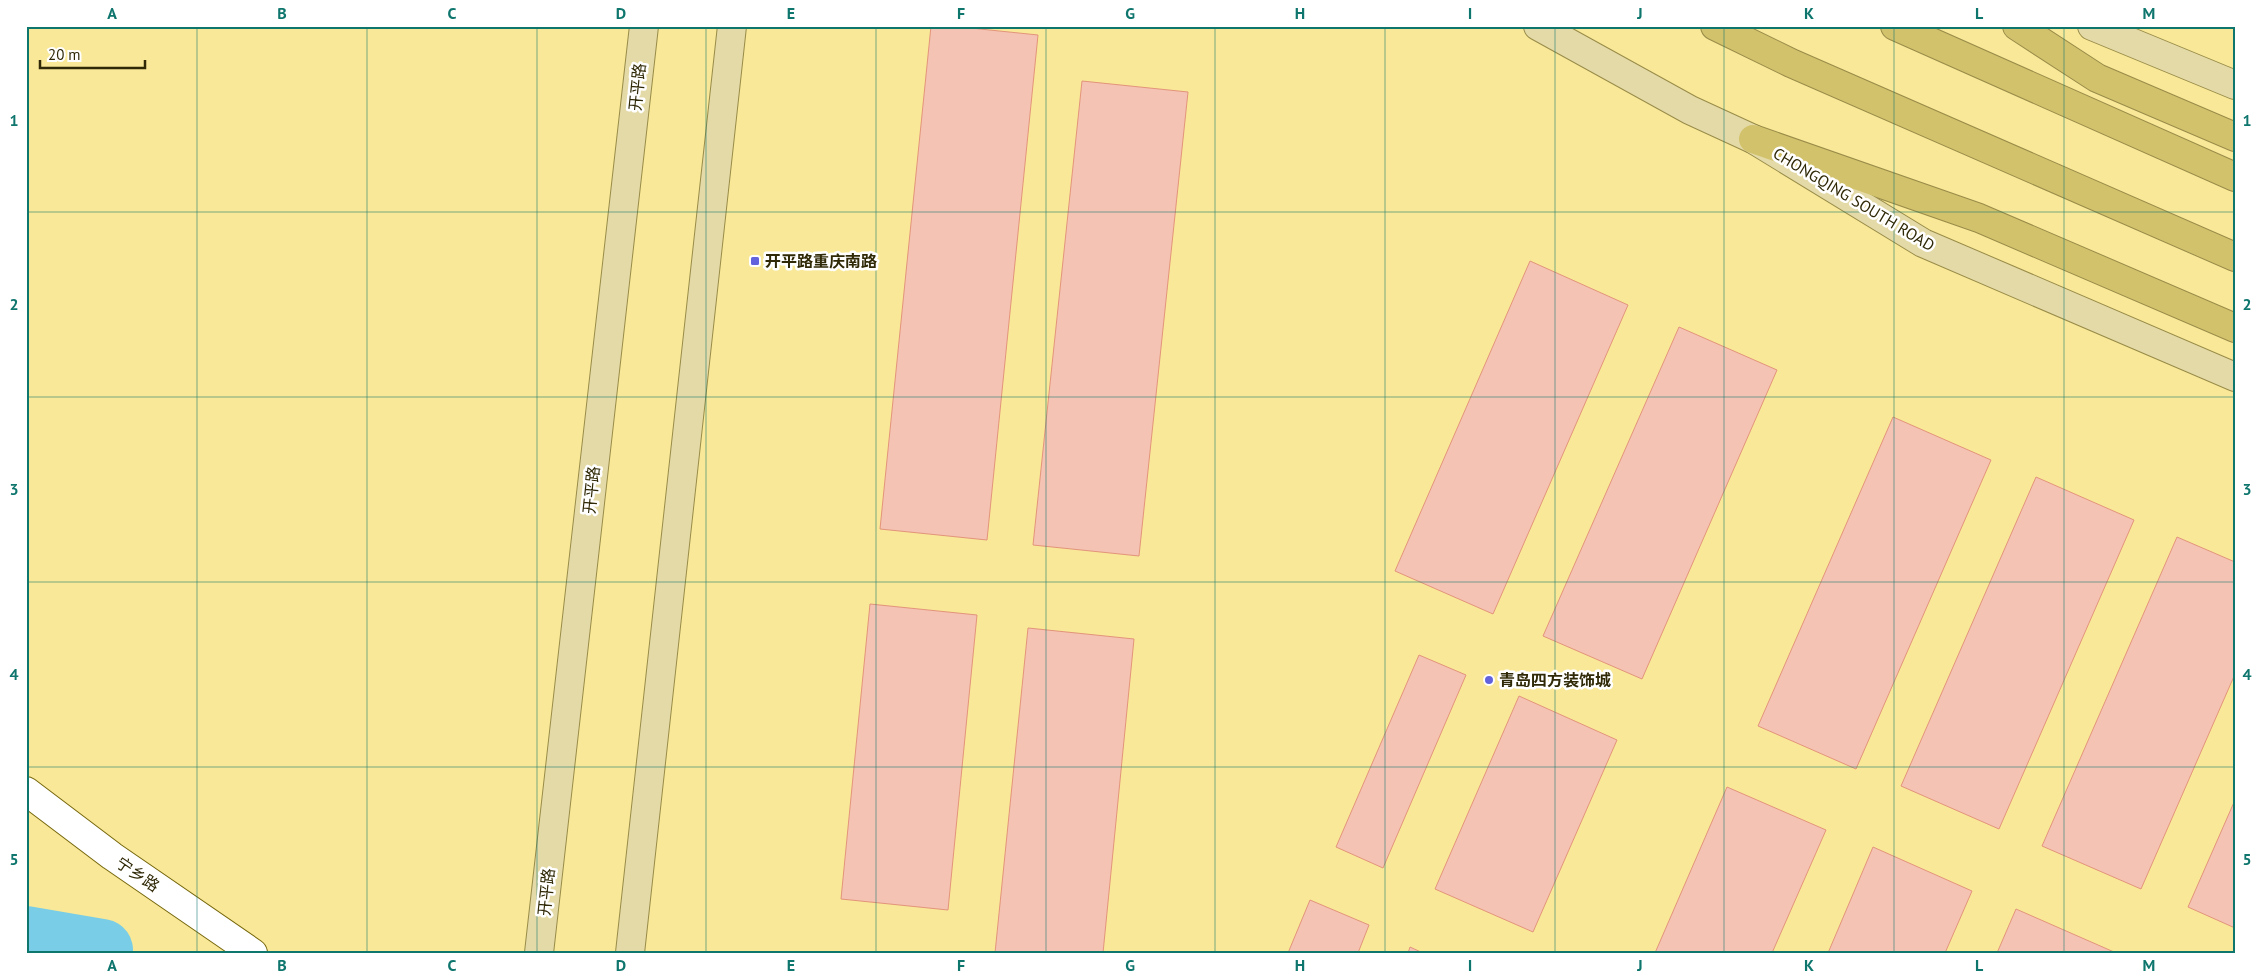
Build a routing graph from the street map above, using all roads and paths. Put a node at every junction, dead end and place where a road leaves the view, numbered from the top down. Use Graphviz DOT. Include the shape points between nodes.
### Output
graph roads {
  1 [pos="644,26"];
  2 [pos="732,26"];
  3 [pos="1538,26"];
  4 [pos="1715,26"];
  5 [pos="1895,26"];
  6 [pos="2017,26"];
  7 [pos="2092,26"];
  8 [pos="2235,86"];
  9 [pos="2235,138"];
  10 [pos="1754,139"];
  11 [pos="2235,177"];
  12 [pos="2235,257"];
  13 [pos="2235,328"];
  14 [pos="2235,377"];
  15 [pos="26,791"];
  16 [pos="253,953"];
  17 [pos="539,953"];
  18 [pos="630,953"];
  1 -- 17 [label="main road, 开平路"];
  2 -- 18 [label="main road"];
  3 -- 10 [label="main road, CHONGQING SOUTH ROAD" via="1690,110"];
  4 -- 12 [label="highway" via="1792,63"];
  5 -- 11 [label="highway"];
  6 -- 9 [label="highway" via="2097,78"];
  7 -- 8 [label="main road"];
  10 -- 13 [label="highway" via="1979,218"];
  10 -- 14 [label="main road, CHONGQING SOUTH ROAD" via="1922,242"];
  15 -- 16 [label="street, 宁乡路" via="112,856"];
}
